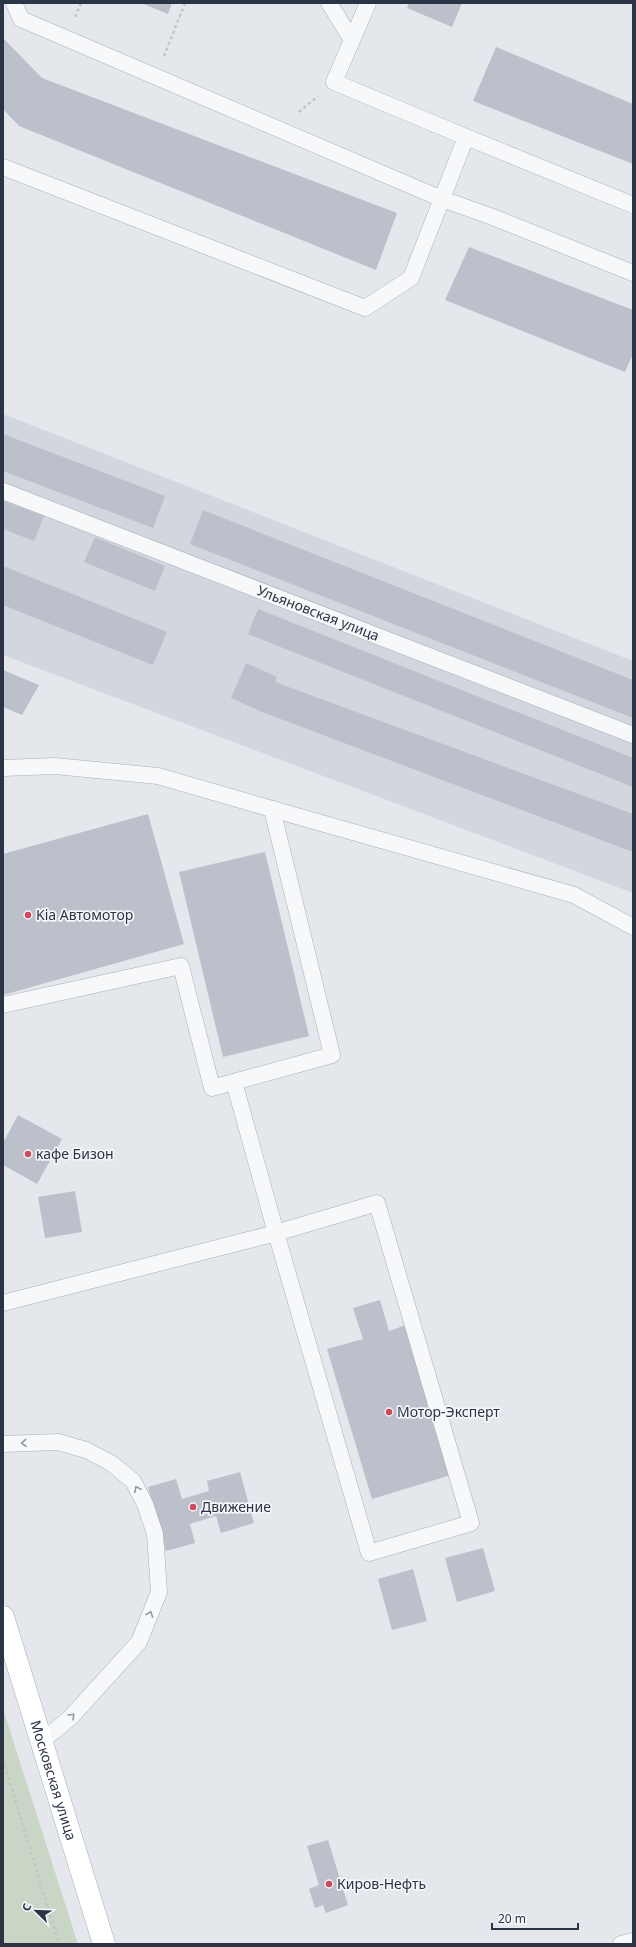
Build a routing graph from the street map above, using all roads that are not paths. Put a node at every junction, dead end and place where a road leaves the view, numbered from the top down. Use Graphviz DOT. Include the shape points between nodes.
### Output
graph roads {
  1 [pos="14,3"];
  2 [pos="329,3"];
  3 [pos="368,3"];
  4 [pos="352,40"];
  5 [pos="466,137"];
  6 [pos="3,167"];
  7 [pos="442,199"];
  8 [pos="633,205"];
  9 [pos="633,274"];
  10 [pos="3,491"];
  11 [pos="633,735"];
  12 [pos="3,768"];
  13 [pos="272,809"];
  14 [pos="633,927"];
  15 [pos="3,1005"];
  16 [pos="234,1082"];
  17 [pos="276,1233"];
  18 [pos="3,1303"];
  19 [pos="3,1444"];
  20 [pos="3,1617"];
  21 [pos="42,1741"];
  22 [pos="633,1940"];
  23 [pos="104,1944"];
  24 [pos="621,1944"];
  1 -- 7 [label="lane" via="21,19"];
  2 -- 4 [label="lane"];
  3 -- 4 [label="lane"];
  4 -- 5 [label="lane" via="334,82"];
  5 -- 7 [label="lane"];
  5 -- 8 [label="lane"];
  6 -- 7 [label="lane" via="365,308 411,278"];
  7 -- 9 [label="lane"];
  10 -- 11 [label="lane, Ульяновская улица"];
  12 -- 13 [label="lane" via="55,766 158,776"];
  13 -- 14 [label="lane" via="574,895"];
  13 -- 16 [label="lane" via="332,1055"];
  15 -- 16 [label="lane" via="181,966 212,1088"];
  16 -- 17 [label="lane"];
  17 -- 17 [label="lane" via="369,1553 471,1523 378,1203"];
  17 -- 18 [label="lane"];
  21 -- 19 [label="lane, one-way" via="70,1718 139,1642 159,1592 155,1534 145,1504 133,1481 112,1463 86,1450 58,1442"];
  20 -- 21 [label="main road, Московская улица"];
  21 -- 23 [label="main road, Московская улица"];
  22 -- 24 [label="lane"];
}
